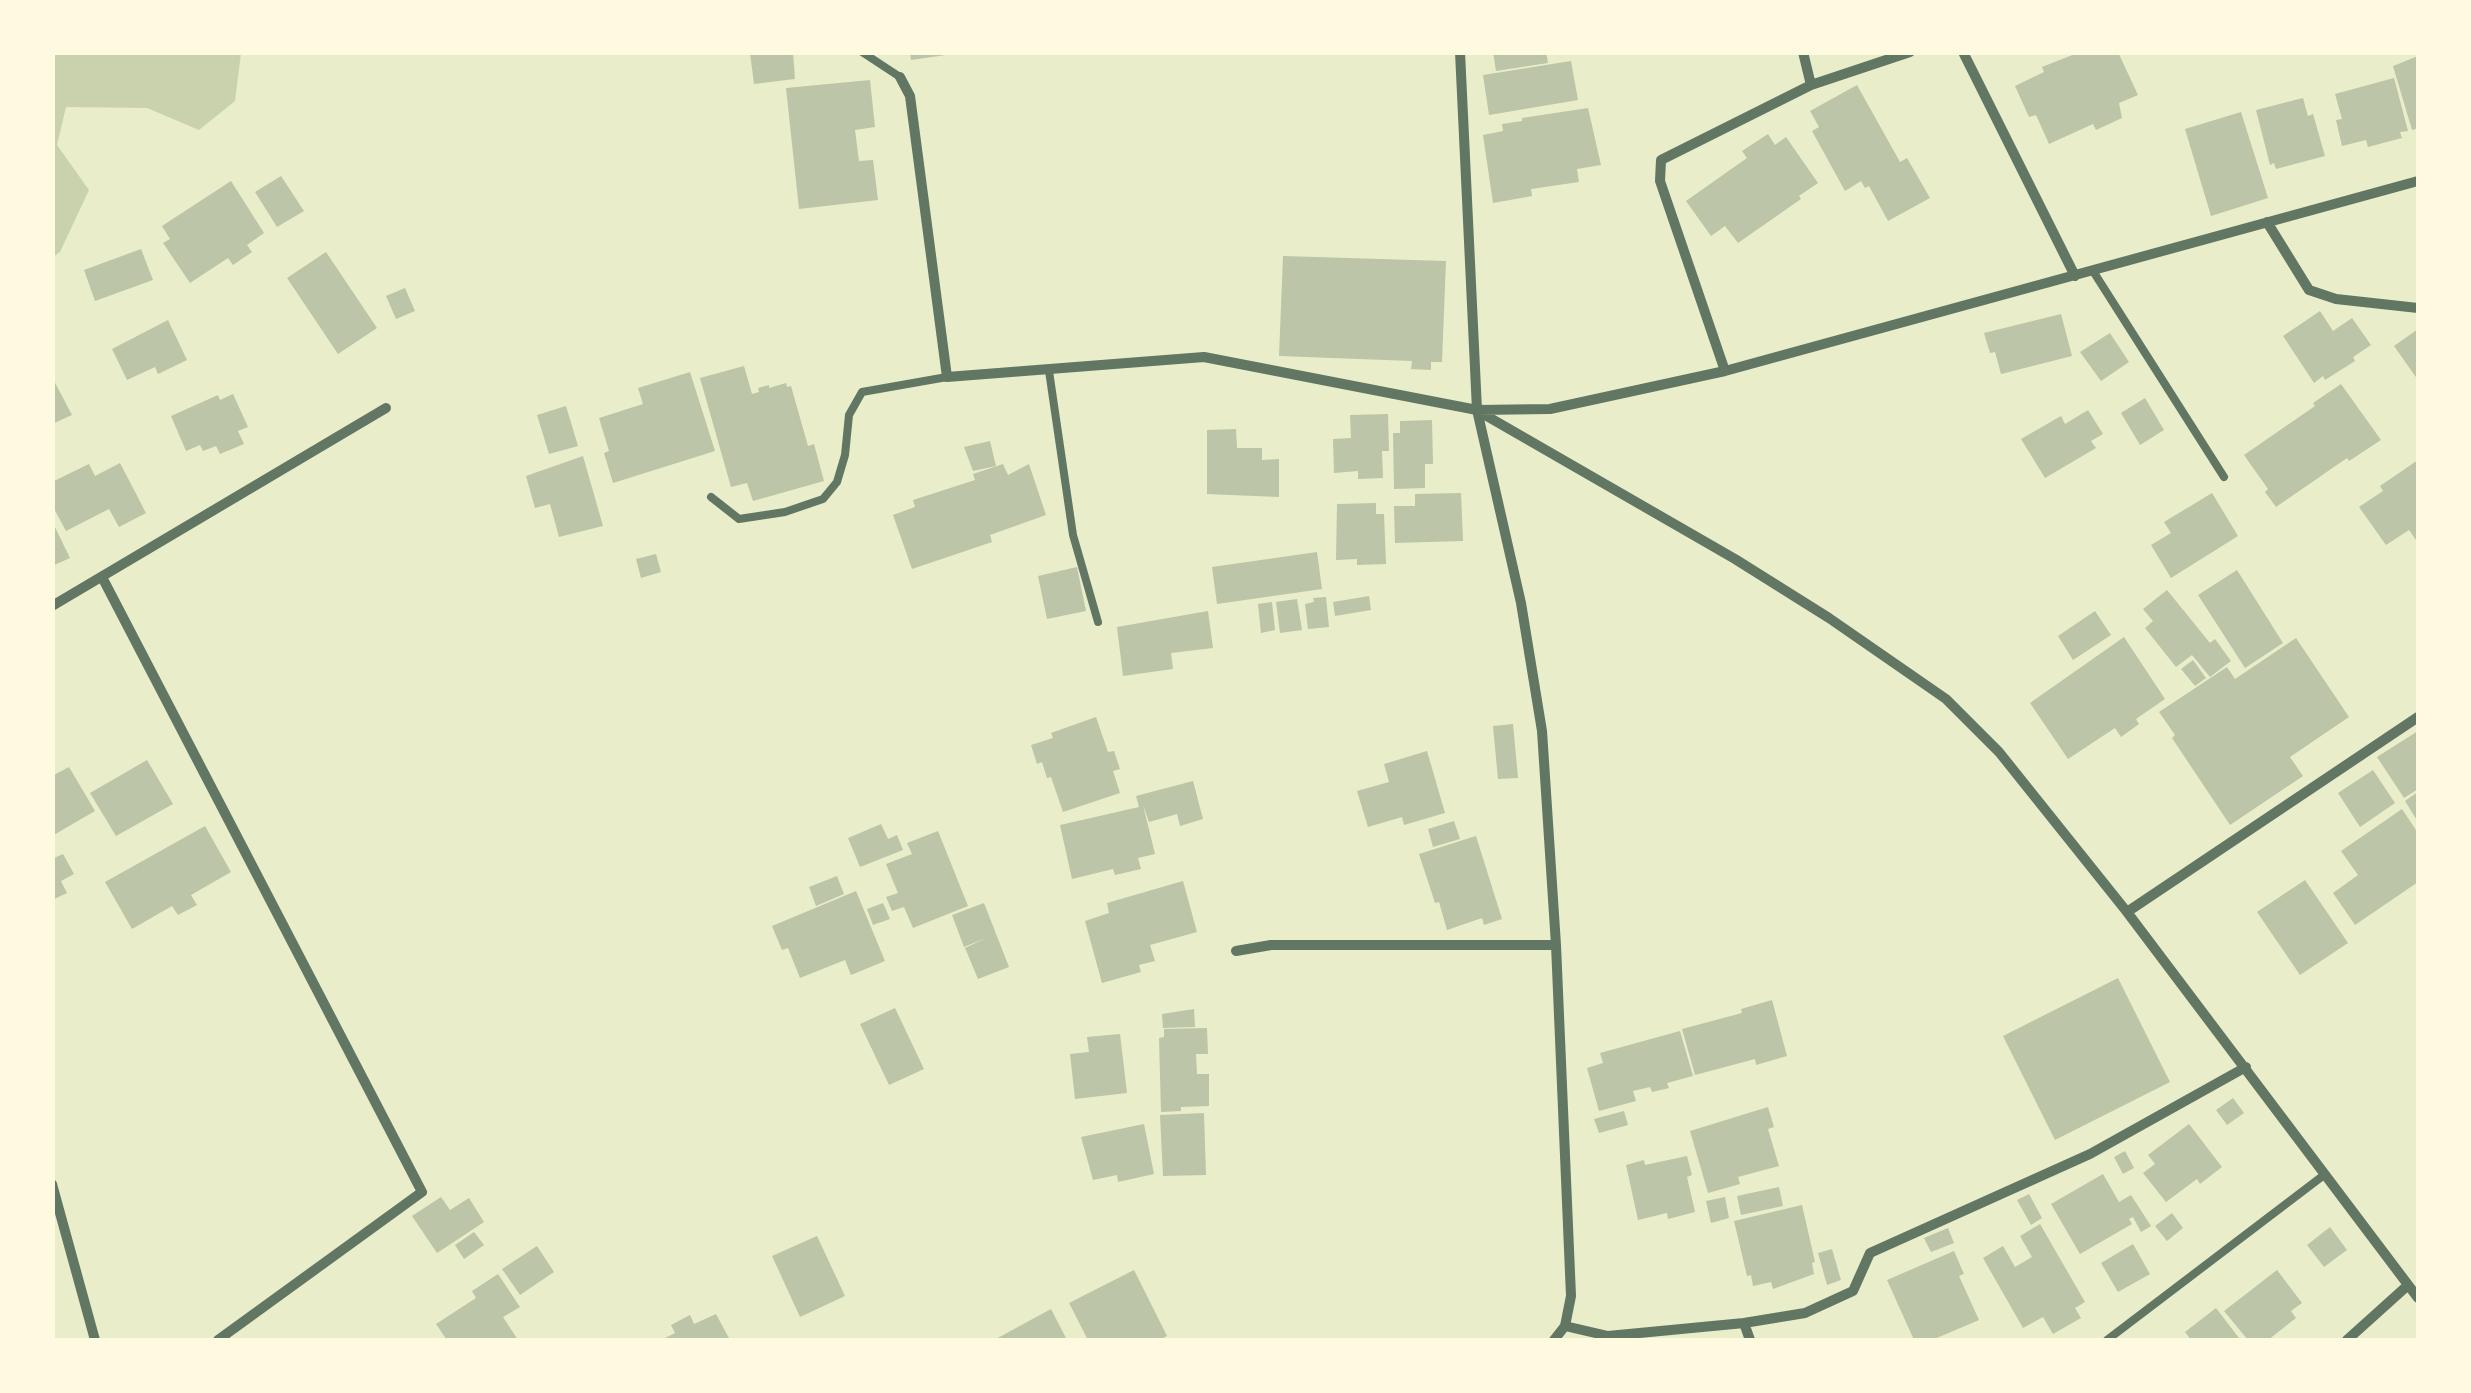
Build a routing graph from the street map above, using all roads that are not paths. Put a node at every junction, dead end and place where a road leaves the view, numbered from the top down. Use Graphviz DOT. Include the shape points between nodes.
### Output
graph roads {
  1 [pos="862,52"];
  2 [pos="1460,52"];
  3 [pos="1804,52"];
  4 [pos="1910,52"];
  5 [pos="1964,52"];
  6 [pos="900,77"];
  7 [pos="1810,85"];
  8 [pos="2418,181"];
  9 [pos="2267,222"];
  10 [pos="2093,271"];
  11 [pos="2074,276"];
  12 [pos="2418,308"];
  13 [pos="1725,370"];
  14 [pos="1049,371"];
  15 [pos="947,377"];
  16 [pos="386,408"];
  17 [pos="1478,410"];
  18 [pos="2224,477"];
  19 [pos="712,497"];
  20 [pos="102,577"];
  21 [pos="52,606"];
  22 [pos="1098,622"];
  23 [pos="2418,716"];
  24 [pos="2127,912"];
  25 [pos="1556,945"];
  26 [pos="1236,951"];
  27 [pos="2246,1068"];
  28 [pos="2324,1176"];
  29 [pos="52,1184"];
  30 [pos="2407,1286"];
  31 [pos="2418,1298"];
  32 [pos="1744,1322"];
  33 [pos="1564,1326"];
  34 [pos="95,1340"];
  35 [pos="218,1340"];
  36 [pos="1554,1340"];
  37 [pos="1750,1340"];
  38 [pos="2107,1340"];
  39 [pos="2346,1340"];
  1 -- 6 [label="lane"];
  2 -- 17 [label="street"];
  3 -- 7 [label="street"];
  4 -- 7 [label="street"];
  5 -- 11 [label="street"];
  6 -- 15 [label="street" via="910,96"];
  7 -- 13 [label="street" via="1661,160 1660,182"];
  8 -- 9 [label="street"];
  9 -- 10 [label="street"];
  9 -- 12 [label="street" via="2309,290"];
  10 -- 11 [label="street"];
  10 -- 18 [label="lane"];
  11 -- 13 [label="street"];
  13 -- 17 [label="street" via="1550,410"];
  14 -- 15 [label="street"];
  14 -- 17 [label="street" via="1204,358"];
  14 -- 22 [label="lane" via="1074,536"];
  15 -- 19 [label="lane" via="862,392 850,415 837,482 823,498 739,519"];
  16 -- 20 [label="street"];
  17 -- 24 [label="street" via="1735,559 1946,699 2000,752"];
  17 -- 25 [label="street" via="1542,731"];
  20 -- 21 [label="street"];
  20 -- 35 [label="street" via="422,1192"];
  23 -- 24 [label="street"];
  24 -- 27 [label="street"];
  25 -- 26 [label="street" via="1270,945"];
  25 -- 33 [label="street" via="1570,1296"];
  27 -- 28 [label="street"];
  27 -- 32 [label="street" via="2090,1154 1870,1253 1853,1291 1806,1313"];
  28 -- 30 [label="street"];
  28 -- 38 [label="lane"];
  29 -- 34 [label="street"];
  30 -- 31 [label="street"];
  30 -- 39 [label="street"];
  32 -- 33 [label="street" via="1608,1336"];
  32 -- 37 [label="street"];
  33 -- 36 [label="street"];
}
